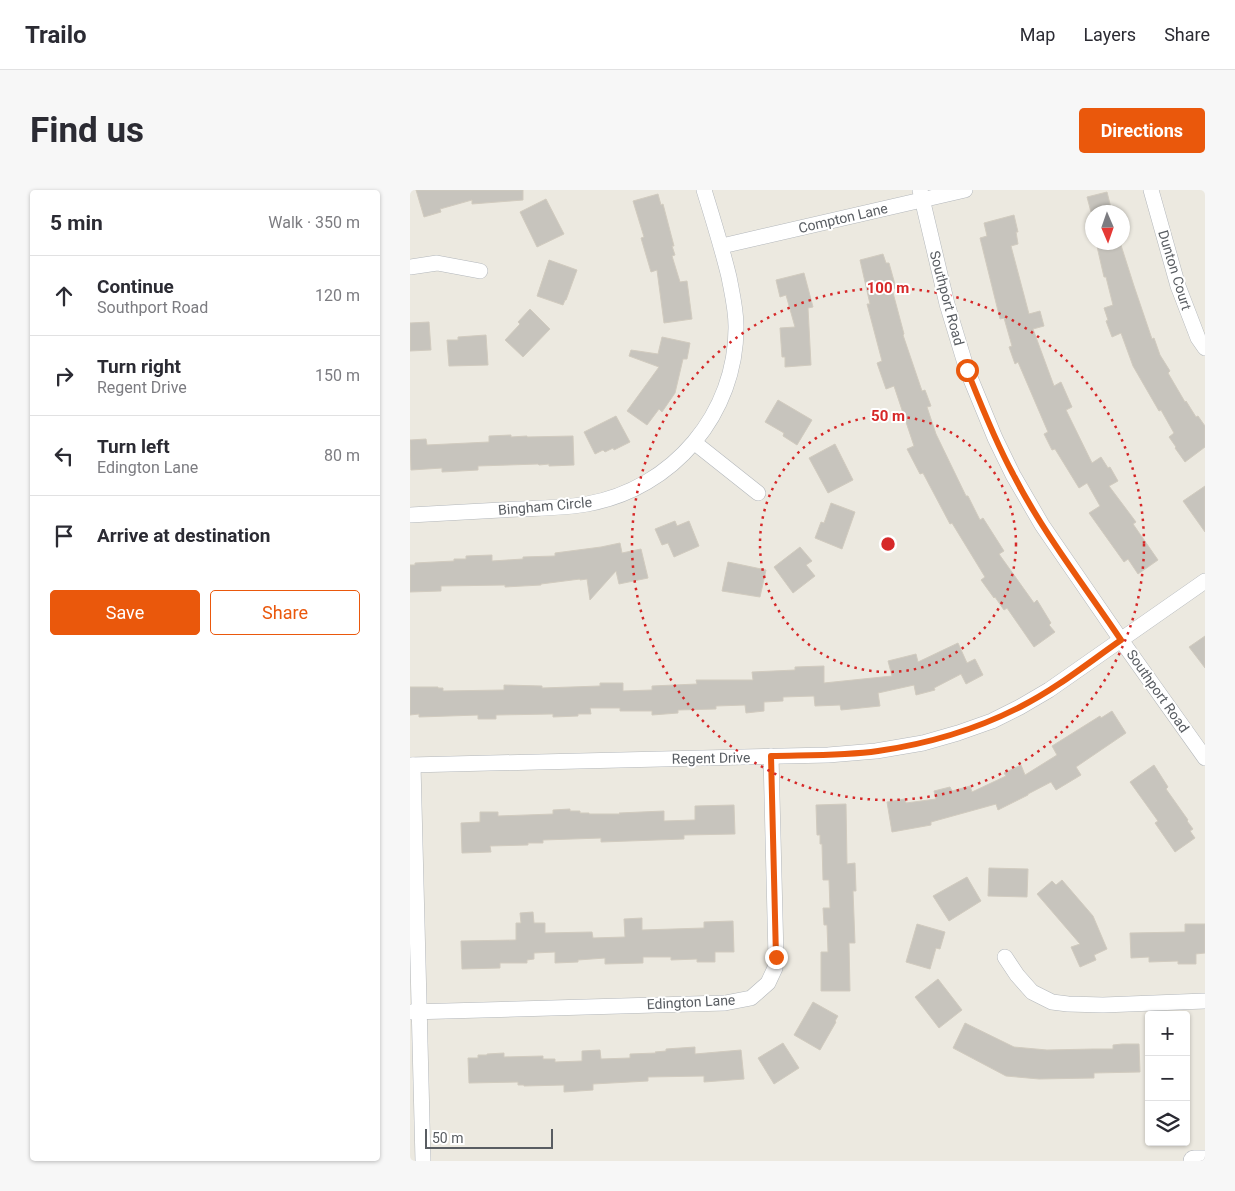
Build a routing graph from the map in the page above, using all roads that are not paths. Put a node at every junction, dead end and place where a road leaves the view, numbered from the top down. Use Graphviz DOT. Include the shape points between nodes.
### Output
graph roads {
  1 [pos="704,190"];
  2 [pos="964,190"];
  3 [pos="1151,190"];
  4 [pos="921,195"];
  5 [pos="722,246"];
  6 [pos="410,267"];
  7 [pos="480,270"];
  8 [pos="1205,348"];
  9 [pos="694,443"];
  10 [pos="758,493"];
  11 [pos="410,515"];
  12 [pos="1205,581"];
  13 [pos="1121,640"];
  14 [pos="771,756"];
  15 [pos="1205,758"];
  16 [pos="411,765"];
  17 [pos="1005,957"];
  18 [pos="1205,1001"];
  19 [pos="415,1012"];
  20 [pos="424,1161"];
  21 [pos="1194,1161"];
  22 [pos="1205,1161"];
  1 -- 5 [label="street, Bingham Circle"];
  2 -- 4 [label="street, Compton Lane"];
  3 -- 8 [label="street, Dunton Court" via="1178,286"];
  4 -- 5 [label="street, Compton Lane"];
  4 -- 13 [label="street, Southport Road" via="947,304 967,370 995,438 1042,525"];
  5 -- 9 [label="street, Bingham Circle" via="734,300 734,356 724,392 710,423"];
  6 -- 7 [label="street" via="437,263"];
  9 -- 10 [label="street"];
  9 -- 11 [label="street, Bingham Circle" via="667,470 640,486 614,498 587,505"];
  12 -- 13 [label="street, Regent Drive"];
  13 -- 14 [label="street, Regent Drive" via="1020,707 958,733 876,751"];
  13 -- 15 [label="street, Southport Road"];
  14 -- 16 [label="street, Regent Drive"];
  14 -- 19 [label="street, Edington Lane" via="776,957 768,983 751,998 725,1003"];
  16 -- 19 [label="street"];
  17 -- 18 [label="street" via="1032,992 1052,1002 1103,1005"];
  19 -- 20 [label="street"];
  21 -- 22 [label="street"];
}
